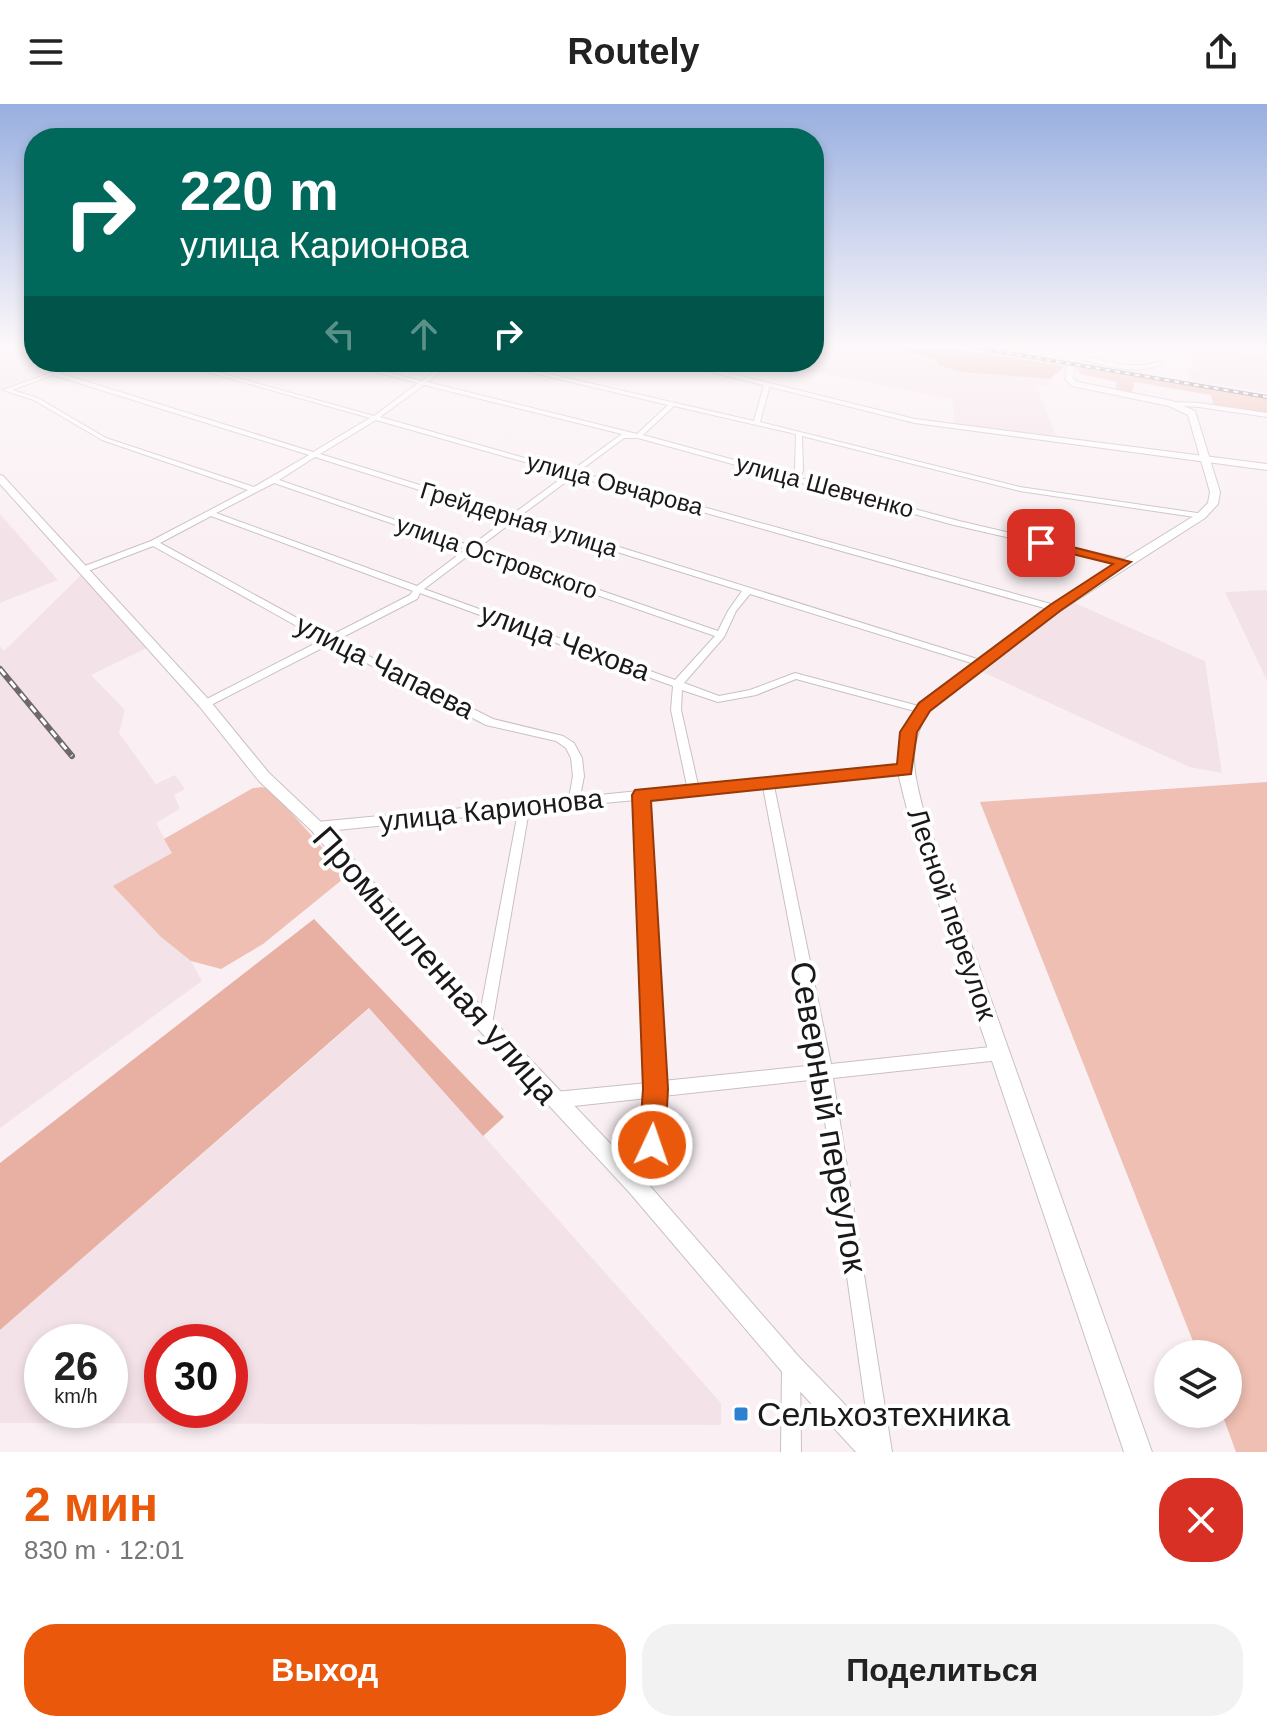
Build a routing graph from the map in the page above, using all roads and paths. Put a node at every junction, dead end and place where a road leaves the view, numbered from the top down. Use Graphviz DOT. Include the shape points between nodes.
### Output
graph roads {
  1 [pos="56,411"];
  2 [pos="174,411"];
  3 [pos="345,411"];
  4 [pos="384,411"];
  5 [pos="536,411"];
  6 [pos="665,411"];
  7 [pos="704,411"];
  8 [pos="760,411"];
  9 [pos="874,411"];
  10 [pos="1185,411"];
  11 [pos="1239,411"];
  12 [pos="1267,415"];
  13 [pos="373,419"];
  14 [pos="757,423"];
  15 [pos="799,433"];
  16 [pos="638,436"];
  17 [pos="312,454"];
  18 [pos="1207,459"];
  19 [pos="1267,467"];
  20 [pos="574,472"];
  21 [pos="0,478"];
  22 [pos="796,478"];
  23 [pos="273,480"];
  24 [pos="255,490"];
  25 [pos="212,514"];
  26 [pos="1201,516"];
  27 [pos="514,517"];
  28 [pos="154,543"];
  29 [pos="473,548"];
  30 [pos="1124,562"];
  31 [pos="85,569"];
  32 [pos="418,589"];
  33 [pos="748,590"];
  34 [pos="1055,608"];
  35 [pos="721,635"];
  36 [pos="329,640"];
  37 [pos="984,664"];
  38 [pos="678,683"];
  39 [pos="205,704"];
  40 [pos="922,710"];
  41 [pos="905,769"];
  42 [pos="768,782"];
  43 [pos="693,789"];
  44 [pos="641,795"];
  45 [pos="574,802"];
  46 [pos="524,808"];
  47 [pos="317,827"];
  48 [pos="485,1024"];
  49 [pos="1000,1053"];
  50 [pos="825,1072"];
  51 [pos="656,1089"];
  52 [pos="555,1100"];
  53 [pos="636,1185"];
  54 [pos="791,1365"];
  55 [pos="791,1452"];
  56 [pos="873,1452"];
  57 [pos="882,1452"];
  58 [pos="1138,1452"];
  1 -- 24 [label="street" via="104,439"];
  2 -- 17 [label="street, Грейдерная улица"];
  3 -- 13 [label="street, улица Овчарова"];
  4 -- 13 [label="street"];
  5 -- 16 [label="street, улица Шевченко"];
  6 -- 16 [label="street"];
  7 -- 14 [label="street"];
  8 -- 14 [label="street"];
  9 -- 18 [label="street" via="915,421"];
  10 -- 18 [label="main road" via="1195,416"];
  11 -- 12 [label="street"];
  13 -- 17 [label="street"];
  13 -- 20 [label="street, улица Овчарова"];
  14 -- 15 [label="street"];
  15 -- 22 [label="street"];
  15 -- 26 [label="street" via="1020,489"];
  16 -- 20 [label="street" via="622,436"];
  16 -- 22 [label="street, улица Шевченко"];
  17 -- 23 [label="street"];
  17 -- 27 [label="street, Грейдерная улица"];
  18 -- 19 [label="street"];
  18 -- 26 [label="main road" via="1215,492 1213,504"];
  20 -- 27 [label="street"];
  20 -- 34 [label="street, улица Овчарова"];
  21 -- 31 [label="street, Промышленная улица"];
  22 -- 30 [label="street, улица Шевченко"];
  23 -- 24 [label="street"];
  23 -- 29 [label="street, улица Островского"];
  24 -- 25 [label="street"];
  25 -- 28 [label="street"];
  25 -- 32 [label="street, улица Чехова"];
  26 -- 30 [label="main road"];
  27 -- 29 [label="street"];
  27 -- 33 [label="street, Грейдерная улица"];
  28 -- 31 [label="street"];
  28 -- 36 [label="street, улица Чапаева"];
  29 -- 32 [label="street"];
  29 -- 35 [label="street, улица Островского"];
  30 -- 34 [label="main road"];
  31 -- 39 [label="street, Промышленная улица"];
  32 -- 36 [label="street" via="414,597"];
  32 -- 38 [label="street, улица Чехова"];
  33 -- 35 [label="street"];
  33 -- 37 [label="street, Грейдерная улица"];
  34 -- 37 [label="main road"];
  35 -- 38 [label="street"];
  36 -- 39 [label="street"];
  36 -- 45 [label="street, улица Чапаева" via="490,722 568,743 581,775"];
  37 -- 40 [label="main road"];
  38 -- 40 [label="street, улица Чехова" via="718,699 795,676"];
  38 -- 43 [label="street" via="676,710"];
  39 -- 47 [label="street, Промышленная улица" via="264,777"];
  40 -- 41 [label="main road, Лесной переулок" via="909,732"];
  41 -- 42 [label="street, улица Карионова"];
  41 -- 49 [label="main road, Лесной переулок"];
  42 -- 43 [label="street, улица Карионова"];
  42 -- 50 [label="street, Северный переулок"];
  43 -- 44 [label="street, улица Карионова"];
  44 -- 45 [label="street, улица Карионова"];
  44 -- 51 [label="street"];
  45 -- 46 [label="street, улица Карионова"];
  46 -- 47 [label="street, улица Карионова"];
  46 -- 48 [label="street"];
  47 -- 48 [label="street, Промышленная улица"];
  48 -- 52 [label="street, Промышленная улица"];
  49 -- 50 [label="street"];
  49 -- 58 [label="main road, Лесной переулок"];
  50 -- 51 [label="street"];
  50 -- 57 [label="street, Северный переулок"];
  51 -- 52 [label="street"];
  51 -- 53 [label="street" via="652,1145"];
  52 -- 53 [label="street, Промышленная улица"];
  53 -- 54 [label="street, Промышленная улица"];
  54 -- 55 [label="street"];
  54 -- 56 [label="street, Промышленная улица"];
}
